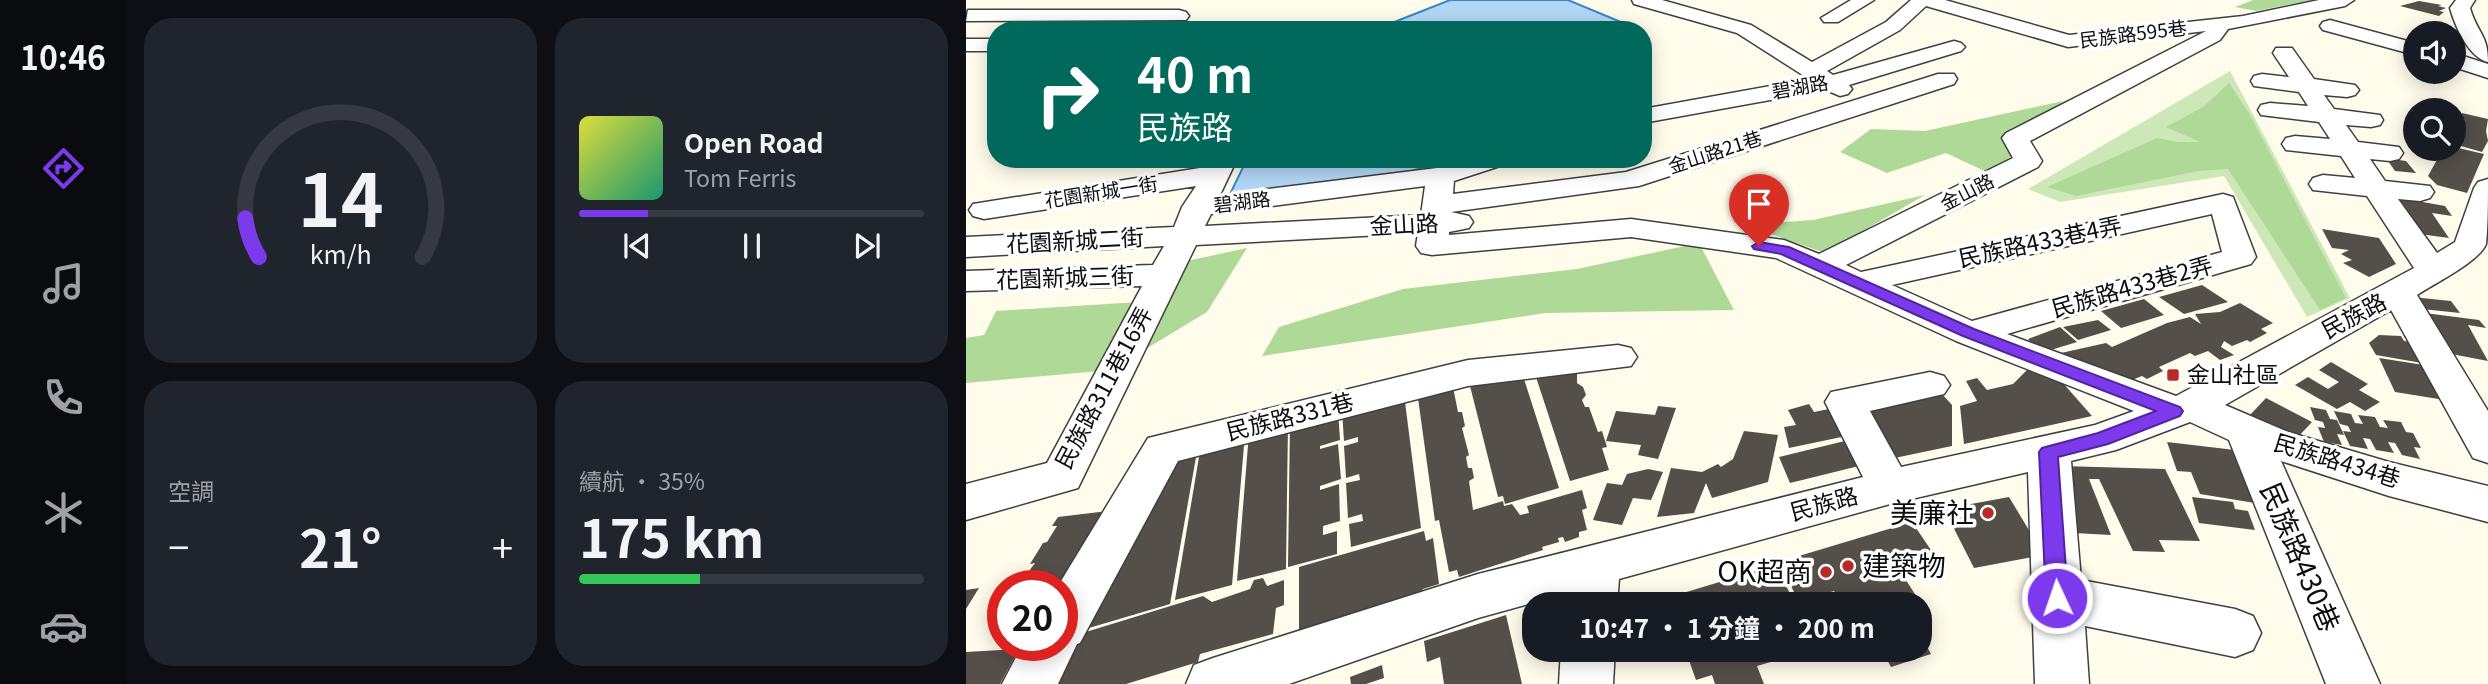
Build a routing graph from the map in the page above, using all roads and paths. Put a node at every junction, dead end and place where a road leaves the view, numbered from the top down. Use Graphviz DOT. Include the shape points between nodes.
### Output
graph roads {
  1 [pos="995,0"];
  2 [pos="1641,0"];
  3 [pos="1865,0"];
  4 [pos="1923,0"];
  5 [pos="2345,0"];
  6 [pos="2466,0"];
  7 [pos="2214,15"];
  8 [pos="967,16"];
  9 [pos="1831,18"];
  10 [pos="1172,21"];
  11 [pos="2330,26"];
  12 [pos="966,45"];
  13 [pos="987,45"];
  14 [pos="2403,46"];
  15 [pos="1954,47"];
  16 [pos="2284,53"];
  17 [pos="2488,56"];
  18 [pos="2466,64"];
  19 [pos="2488,71"];
  20 [pos="1823,76"];
  21 [pos="1946,79"];
  22 [pos="2262,81"];
  23 [pos="2306,86"];
  24 [pos="2347,90"];
  25 [pos="1858,107"];
  26 [pos="2270,110"];
  27 [pos="1652,114"];
  28 [pos="2326,115"];
  29 [pos="1652,117"];
  30 [pos="2371,120"];
  31 [pos="1690,141"];
  32 [pos="2295,144"];
  33 [pos="2348,148"];
  34 [pos="2390,153"];
  35 [pos="1652,165"];
  36 [pos="1210,168"];
  37 [pos="1220,168"];
  38 [pos="1484,168"];
  39 [pos="1648,168"];
  40 [pos="2323,184"];
  41 [pos="2488,188"];
  42 [pos="2376,189"];
  43 [pos="2420,192"];
  44 [pos="2223,203"];
  45 [pos="984,210"];
  46 [pos="1436,213"];
  47 [pos="1191,219"];
  48 [pos="966,247"];
  49 [pos="2479,251"];
  50 [pos="1820,266"];
  51 [pos="1164,275"];
  52 [pos="966,281"];
  53 [pos="2415,282"];
  54 [pos="1857,283"];
  55 [pos="1969,333"];
  56 [pos="1618,357"];
  57 [pos="1930,385"];
  58 [pos="2183,409"];
  59 [pos="2246,430"];
  60 [pos="2488,447"];
  61 [pos="2049,452"];
  62 [pos="1890,487"];
  63 [pos="966,502"];
  64 [pos="2488,504"];
  65 [pos="1593,585"];
  66 [pos="1078,598"];
  67 [pos="2057,598"];
  68 [pos="2235,633"];
  69 [pos="1042,661"];
  70 [pos="1587,662"];
  71 [pos="1029,684"];
  72 [pos="1213,684"];
  73 [pos="1586,684"];
  74 [pos="2062,684"];
  75 [pos="2353,684"];
  1 -- 8 [label="street"];
  2 -- 20 [label="street" via="1744,29"];
  3 -- 9 [label="street"];
  4 -- 7 [label="street, 民族路595巷" via="2068,41"];
  4 -- 20 [label="street"];
  5 -- 7 [label="street, 民族路595巷" via="2258,19"];
  6 -- 17 [label="street" via="2460,8 2465,26"];
  7 -- 50 [label="street, 金山路" via="2213,36 2015,138 2028,161"];
  8 -- 10 [label="street" via="1187,11"];
  11 -- 14 [label="street"];
  12 -- 13 [label="street"];
  15 -- 20 [label="street, 碧湖路"];
  16 -- 23 [label="street"];
  18 -- 19 [label="street"];
  20 -- 25 [label="street"];
  20 -- 27 [label="street, 碧湖路"];
  21 -- 25 [label="street, 金山路21巷"];
  22 -- 23 [label="street"];
  23 -- 24 [label="street"];
  23 -- 28 [label="street"];
  25 -- 31 [label="street, 金山路21巷"];
  26 -- 28 [label="street"];
  28 -- 30 [label="street"];
  28 -- 33 [label="street"];
  29 -- 31 [label="street"];
  31 -- 35 [label="street, 金山路21巷"];
  32 -- 33 [label="street"];
  33 -- 34 [label="street"];
  33 -- 42 [label="street"];
  36 -- 45 [label="street, 花園新城一街"];
  37 -- 47 [label="street, 民族路311巷16弄"];
  38 -- 46 [label="street, 碧湖路"];
  39 -- 46 [label="street, 金山路21巷" via="1629,180"];
  40 -- 42 [label="street"];
  41 -- 49 [label="street, 民族路"];
  42 -- 43 [label="street"];
  42 -- 53 [label="street"];
  44 -- 54 [label="street, 民族路433巷4弄"];
  44 -- 55 [label="street, 民族路433巷2弄" via="2240,257"];
  46 -- 47 [label="street, 金山路"];
  46 -- 47 [label="street, 碧湖路"];
  46 -- 50 [label="street, 金山路" via="1631,228 1784,250"];
  47 -- 48 [label="street, 花園新城二街"];
  47 -- 51 [label="street, 民族路311巷16弄"];
  49 -- 53 [label="street, 民族路"];
  50 -- 54 [label="street, 民族路434巷"];
  51 -- 52 [label="street, 花園新城三街"];
  51 -- 63 [label="street, 民族路311巷16弄" via="1062,476"];
  53 -- 58 [label="street, 民族路"];
  53 -- 60 [label="street"];
  54 -- 55 [label="street, 民族路434巷"];
  55 -- 58 [label="street, 民族路434巷"];
  56 -- 66 [label="street, 民族路331巷" via="1468,373 1163,449"];
  57 -- 62 [label="street" via="1845,402"];
  58 -- 59 [label="street, 民族路434巷"];
  58 -- 61 [label="street, 民族路" via="2101,439"];
  59 -- 64 [label="street, 民族路434巷" via="2389,479"];
  59 -- 75 [label="street, 民族路430巷"];
  61 -- 62 [label="street, 民族路"];
  61 -- 67 [label="street"];
  62 -- 65 [label="street, 民族路"];
  65 -- 72 [label="street, 民族路" via="1478,596"];
  67 -- 68 [label="street"];
  67 -- 74 [label="street"];
  69 -- 71 [label="street"];
  70 -- 73 [label="street"];
}
